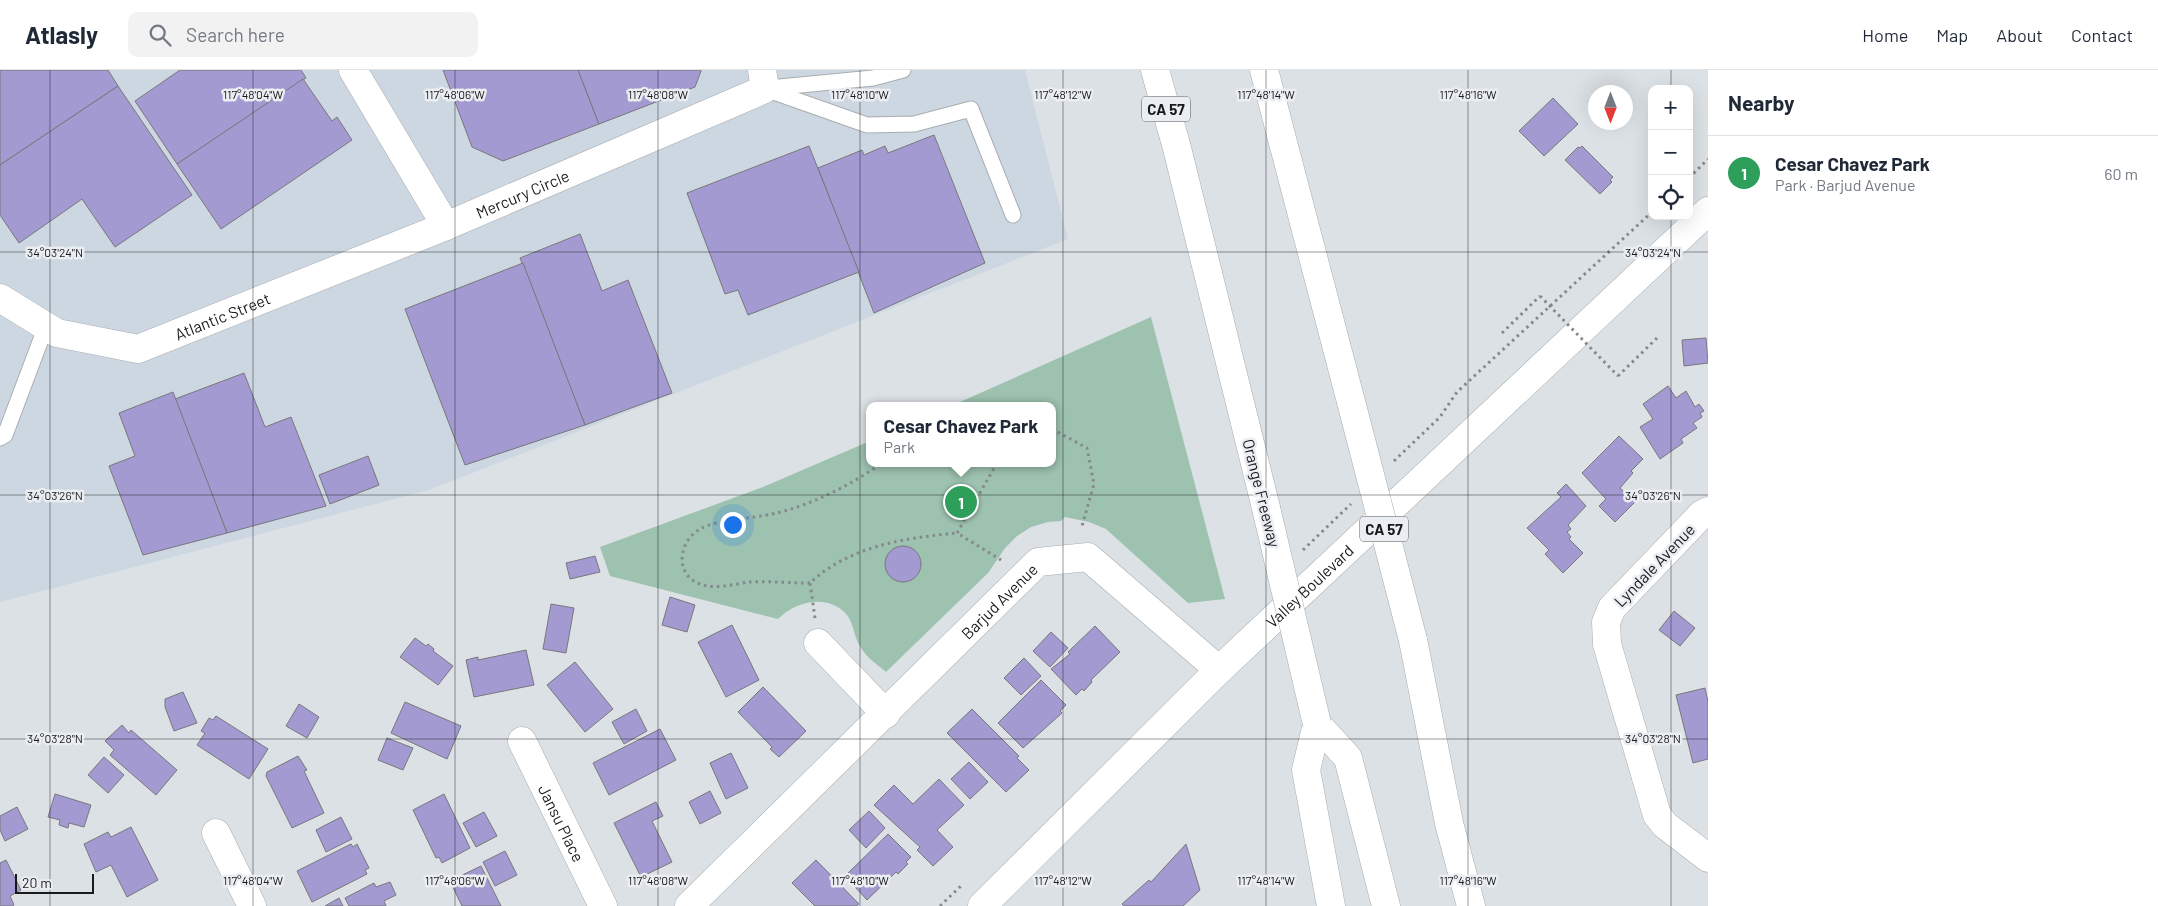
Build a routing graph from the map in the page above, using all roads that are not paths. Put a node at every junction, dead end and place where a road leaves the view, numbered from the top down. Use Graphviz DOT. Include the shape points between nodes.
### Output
graph roads {
  1 [pos="352,70"];
  2 [pos="903,70"];
  3 [pos="1155,70"];
  4 [pos="764,79"];
  5 [pos="1267,82"];
  6 [pos="1708,211"];
  7 [pos="1013,215"];
  8 [pos="446,226"];
  9 [pos="0,298"];
  10 [pos="46,326"];
  11 [pos="0,438"];
  12 [pos="1708,511"];
  13 [pos="818,643"];
  14 [pos="1218,670"];
  15 [pos="886,714"];
  16 [pos="1317,724"];
  17 [pos="522,741"];
  18 [pos="1449,823"];
  19 [pos="216,833"];
  20 [pos="1708,858"];
  21 [pos="252,906"];
  22 [pos="602,906"];
  23 [pos="688,906"];
  24 [pos="982,906"];
  25 [pos="1331,906"];
  26 [pos="1386,906"];
  27 [pos="1471,906"];
  28 [pos="1490,906"];
  1 -- 8 [label="main road"];
  2 -- 4 [label="lane" via="873,78"];
  3 -- 16 [label="main road, Orange Freeway / CA 57, bridge" via="1215,301"];
  4 -- 7 [label="lane" via="868,125 914,124 971,109"];
  4 -- 8 [label="main road, Mercury Circle"];
  5 -- 18 [label="main road, CA 57, bridge" via="1412,640"];
  6 -- 14 [label="main road, Valley Boulevard"];
  8 -- 10 [label="main road, Atlantic Street" via="138,349 57,333"];
  9 -- 10 [label="main road, Atlantic Street"];
  10 -- 11 [label="lane" via="5,435"];
  12 -- 20 [label="main road, Lyndale Avenue" via="1612,608 1606,622 1607,644 1658,815 1665,825"];
  13 -- 15 [label="main road"];
  14 -- 15 [label="main road, Barjud Avenue" via="1088,557 1038,562"];
  14 -- 24 [label="main road, Valley Boulevard"];
  15 -- 23 [label="main road, Barjud Avenue"];
  16 -- 25 [label="main road" via="1306,770"];
  16 -- 26 [label="main road, Orange Freeway / CA 57" via="1348,758"];
  17 -- 22 [label="main road, Jansu Place"];
  18 -- 27 [label="main road, CA 57"];
  18 -- 28 [label="main road"];
  19 -- 21 [label="main road"];
}
